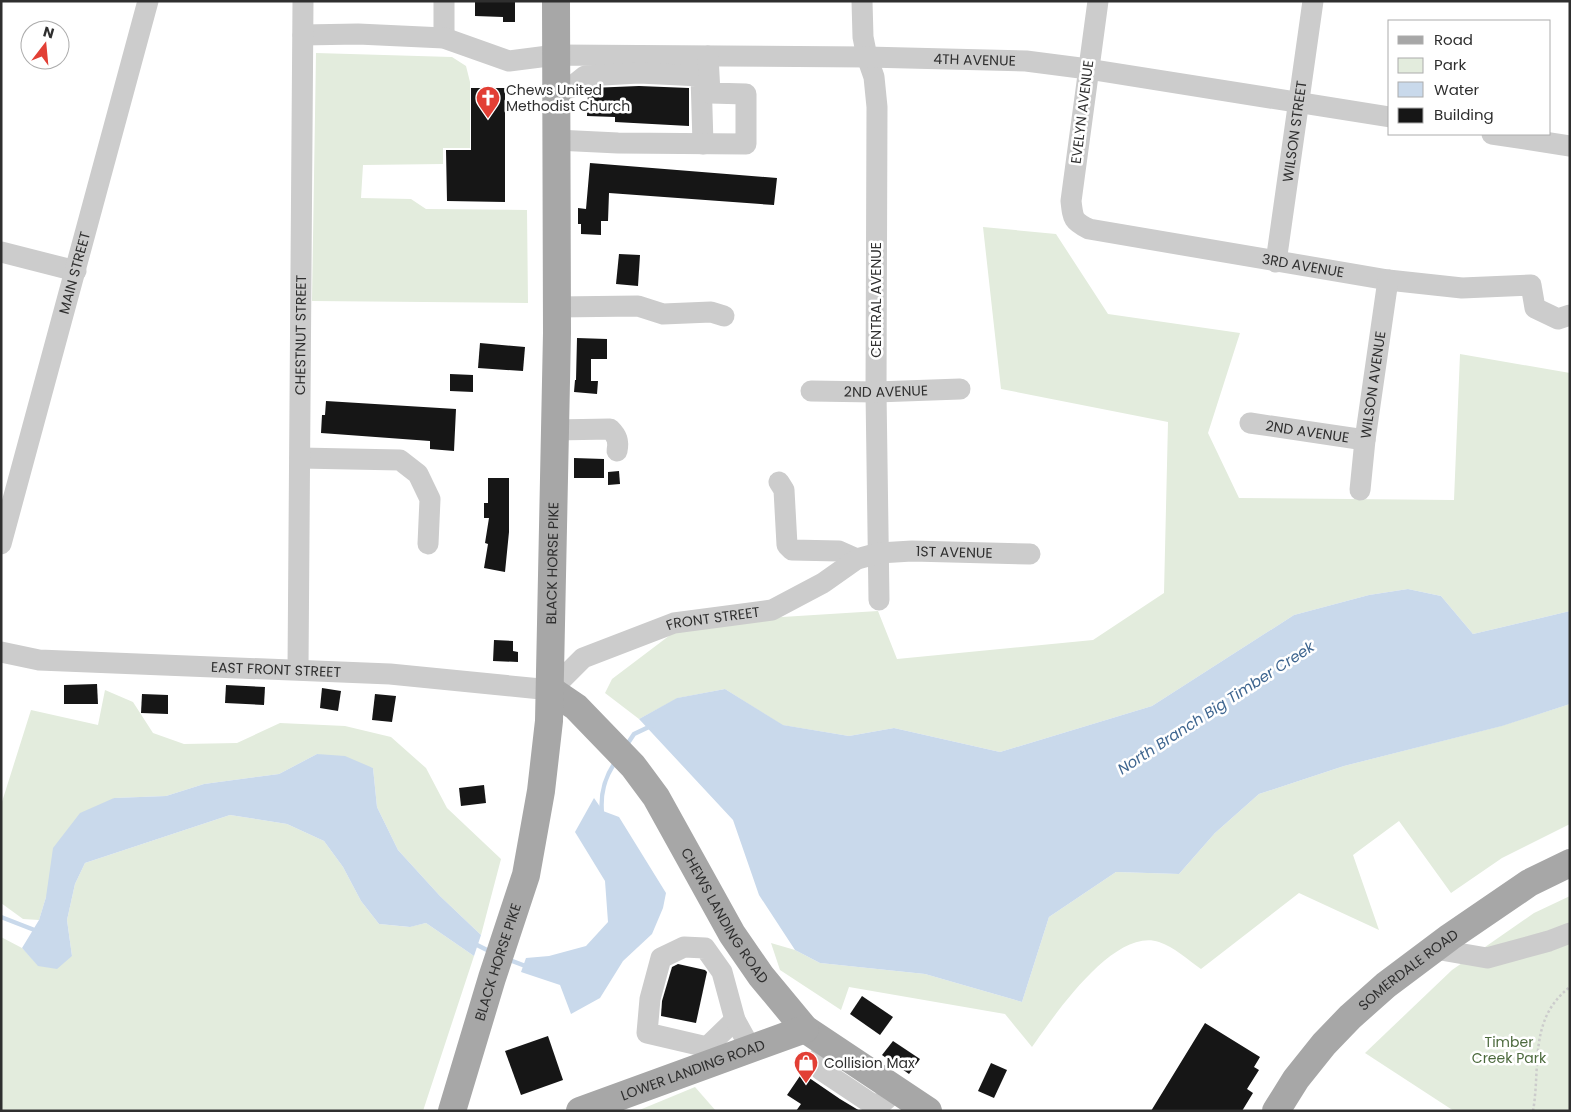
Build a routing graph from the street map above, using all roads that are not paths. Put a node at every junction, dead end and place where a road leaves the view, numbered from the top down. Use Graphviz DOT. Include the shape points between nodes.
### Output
graph roads {
  1 [pos="148,1"];
  2 [pos="304,1"];
  3 [pos="444,1"];
  4 [pos="556,1"];
  5 [pos="862,1"];
  6 [pos="1098,1"];
  7 [pos="1313,1"];
  8 [pos="303,35"];
  9 [pos="444,38"];
  10 [pos="556,55"];
  11 [pos="708,56"];
  12 [pos="867,57"];
  13 [pos="1088,68"];
  14 [pos="704,87"];
  15 [pos="556,88"];
  16 [pos="1298,103"];
  17 [pos="1388,117"];
  18 [pos="1498,135"];
  19 [pos="556,140"];
  20 [pos="703,144"];
  21 [pos="1570,146"];
  22 [pos="1077,222"];
  23 [pos="1,252"];
  24 [pos="1276,262"];
  25 [pos="76,271"];
  26 [pos="1388,280"];
  27 [pos="557,307"];
  28 [pos="1570,315"];
  29 [pos="724,316"];
  30 [pos="960,389"];
  31 [pos="811,391"];
  32 [pos="876,392"];
  33 [pos="1250,423"];
  34 [pos="555,430"];
  35 [pos="1365,440"];
  36 [pos="617,451"];
  37 [pos="300,458"];
  38 [pos="779,482"];
  39 [pos="1360,490"];
  40 [pos="1,544"];
  41 [pos="428,544"];
  42 [pos="879,553"];
  43 [pos="1030,554"];
  44 [pos="857,559"];
  45 [pos="879,600"];
  46 [pos="1,652"];
  47 [pos="298,669"];
  48 [pos="551,690"];
  49 [pos="1570,863"];
  50 [pos="1570,933"];
  51 [pos="1435,949"];
  52 [pos="735,1020"];
  53 [pos="816,1037"];
  54 [pos="751,1049"];
  55 [pos="711,1054"];
  56 [pos="452,1111"];
  57 [pos="580,1111"];
  58 [pos="928,1111"];
  59 [pos="1276,1111"];
  1 -- 25 [label="street, MAIN STREET"];
  2 -- 8 [label="street, CHESTNUT STREET"];
  3 -- 9 [label="street"];
  4 -- 10 [label="main road, BLACK HORSE PIKE"];
  5 -- 12 [label="street, CENTRAL AVENUE"];
  6 -- 13 [label="street, EVELYN AVENUE"];
  7 -- 16 [label="street, WILSON STREET"];
  8 -- 9 [label="street, 4TH AVENUE"];
  8 -- 37 [label="street, CHESTNUT STREET"];
  9 -- 10 [label="street, 4TH AVENUE" via="509,61"];
  10 -- 11 [label="street, 4TH AVENUE"];
  10 -- 15 [label="main road, BLACK HORSE PIKE"];
  11 -- 12 [label="street, 4TH AVENUE"];
  11 -- 14 [label="street"];
  12 -- 13 [label="street, 4TH AVENUE" via="1026,61"];
  12 -- 32 [label="street, CENTRAL AVENUE" via="874,77 877,107"];
  13 -- 16 [label="street, 4TH AVENUE"];
  13 -- 22 [label="street, EVELYN AVENUE" via="1071,201 1072,215"];
  14 -- 15 [label="street" via="639,73 585,76 570,88"];
  14 -- 20 [label="street"];
  14 -- 20 [label="street" via="746,94 746,144"];
  15 -- 19 [label="main road, BLACK HORSE PIKE"];
  16 -- 17 [label="street, 4TH AVENUE"];
  16 -- 24 [label="street, WILSON STREET"];
  18 -- 21 [label="street"];
  19 -- 20 [label="street"];
  19 -- 27 [label="main road, BLACK HORSE PIKE"];
  22 -- 24 [label="street, 3RD AVENUE" via="1089,229"];
  23 -- 25 [label="street"];
  24 -- 26 [label="street, 3RD AVENUE"];
  25 -- 40 [label="street, MAIN STREET"];
  26 -- 28 [label="street, 3RD AVENUE" via="1462,288 1532,285 1535,308 1558,319"];
  26 -- 35 [label="street, WILSON AVENUE"];
  27 -- 29 [label="street" via="638,306 663,314 712,312"];
  27 -- 34 [label="main road, BLACK HORSE PIKE"];
  30 -- 32 [label="street, 2ND AVENUE"];
  31 -- 32 [label="street, 2ND AVENUE"];
  32 -- 42 [label="street, CENTRAL AVENUE"];
  33 -- 35 [label="street, 2ND AVENUE"];
  34 -- 36 [label="street" via="610,429 616,435"];
  34 -- 48 [label="main road, BLACK HORSE PIKE"];
  35 -- 39 [label="street, WILSON AVENUE"];
  37 -- 41 [label="street" via="400,460 418,474 430,499"];
  37 -- 47 [label="street, CHESTNUT STREET"];
  38 -- 44 [label="street" via="784,490 787,545 792,550 839,551"];
  42 -- 43 [label="street, 1ST AVENUE"];
  42 -- 44 [label="street, FRONT STREET"];
  42 -- 45 [label="street, CENTRAL AVENUE"];
  44 -- 48 [label="street, FRONT STREET" via="823,583 772,610 674,623 582,658"];
  46 -- 47 [label="street, EAST FRONT STREET" via="40,660"];
  47 -- 48 [label="street, EAST FRONT STREET" via="390,674"];
  48 -- 53 [label="main road, CHEWS LANDING ROAD" via="576,707 633,766 656,797 732,934 761,976"];
  48 -- 56 [label="main road, BLACK HORSE PIKE" via="541,791 527,866"];
  49 -- 51 [label="main road, SOMERDALE ROAD" via="1529,883"];
  50 -- 51 [label="street" via="1486,958"];
  51 -- 59 [label="main road, SOMERDALE ROAD" via="1386,985 1324,1044"];
  52 -- 54 [label="street"];
  52 -- 55 [label="street"];
  52 -- 55 [label="street" via="722,972 705,948 684,947 661,958 650,999 647,1033"];
  53 -- 54 [label="main road, LOWER LANDING ROAD"];
  53 -- 58 [label="main road, CHEWS LANDING ROAD"];
  54 -- 55 [label="main road, LOWER LANDING ROAD"];
  55 -- 57 [label="main road, LOWER LANDING ROAD"];
}
